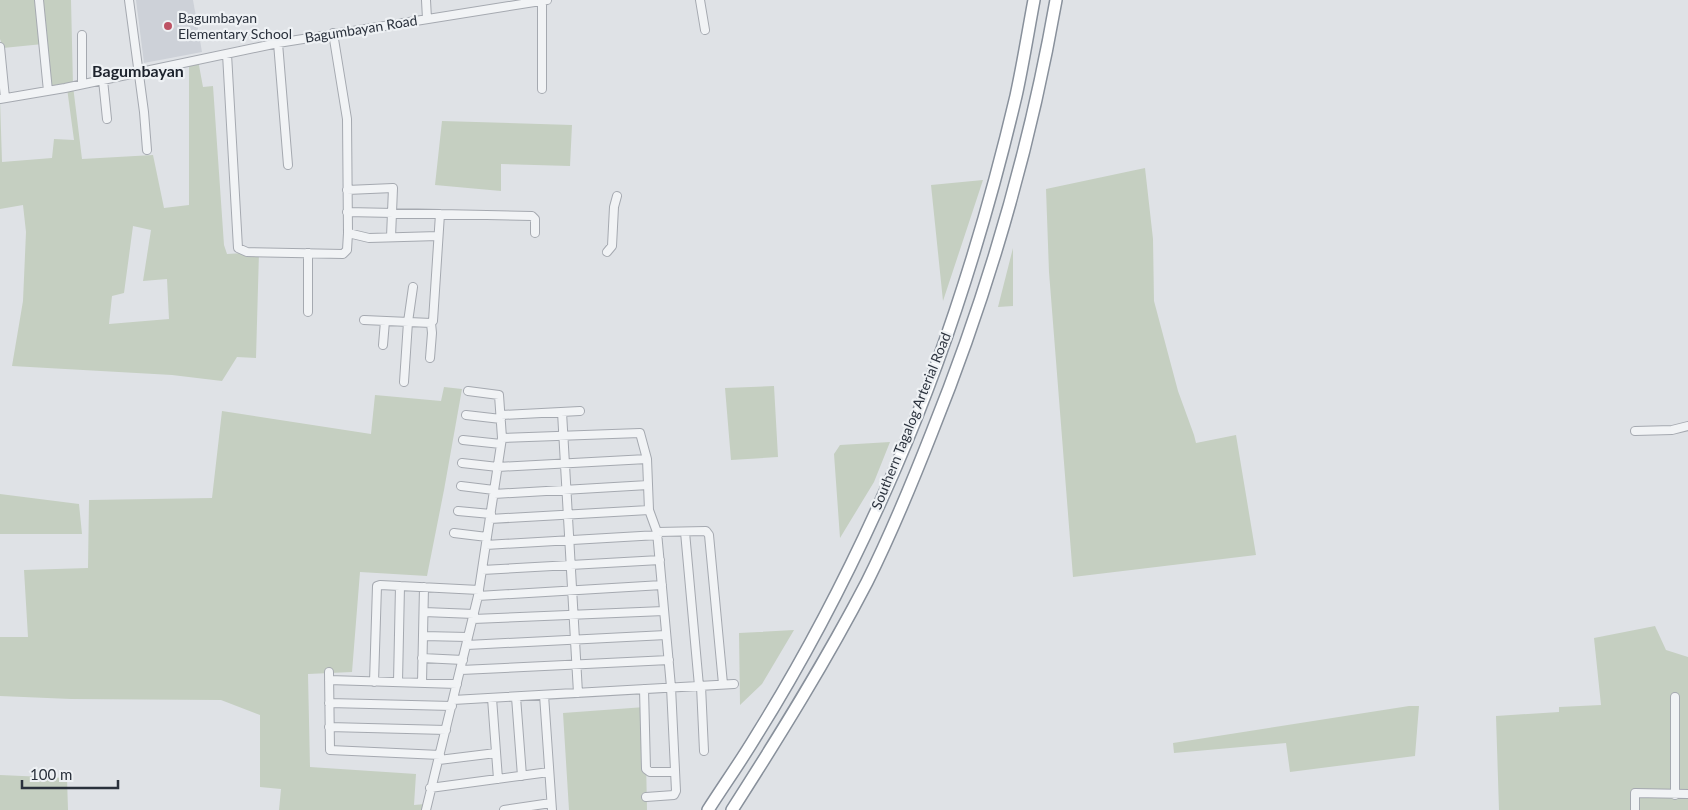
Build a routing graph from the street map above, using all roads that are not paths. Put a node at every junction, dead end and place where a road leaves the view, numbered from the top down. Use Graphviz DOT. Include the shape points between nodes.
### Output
graph roads {
  1 [pos="39,0"];
  2 [pos="130,0"];
  3 [pos="426,0"];
  4 [pos="544,0"];
  5 [pos="700,0"];
  6 [pos="1034,0"];
  7 [pos="1056,0"];
  8 [pos="427,19"];
  9 [pos="705,30"];
  10 [pos="334,34"];
  11 [pos="82,35"];
  12 [pos="278,43"];
  13 [pos="0,47"];
  14 [pos="227,54"];
  15 [pos="139,72"];
  16 [pos="103,80"];
  17 [pos="82,84"];
  18 [pos="542,89"];
  19 [pos="48,91"];
  20 [pos="3,99"];
  21 [pos="107,119"];
  22 [pos="146,150"];
  23 [pos="288,165"];
  24 [pos="347,190"];
  25 [pos="617,196"];
  26 [pos="347,212"];
  27 [pos="392,213"];
  28 [pos="440,214"];
  29 [pos="348,233"];
  30 [pos="535,233"];
  31 [pos="438,236"];
  32 [pos="391,237"];
  33 [pos="607,252"];
  34 [pos="308,253"];
  35 [pos="413,287"];
  36 [pos="308,312"];
  37 [pos="364,320"];
  38 [pos="385,321"];
  39 [pos="408,322"];
  40 [pos="431,323"];
  41 [pos="383,345"];
  42 [pos="430,358"];
  43 [pos="404,382"];
  44 [pos="468,391"];
  45 [pos="580,411"];
  46 [pos="562,412"];
  47 [pos="466,416"];
  48 [pos="501,417"];
  49 [pos="1688,426"];
  50 [pos="1635,431"];
  51 [pos="563,436"];
  52 [pos="463,440"];
  53 [pos="502,441"];
  54 [pos="647,460"];
  55 [pos="462,463"];
  56 [pos="565,464"];
  57 [pos="498,467"];
  58 [pos="648,485"];
  59 [pos="461,486"];
  60 [pos="567,490"];
  61 [pos="494,492"];
  62 [pos="458,510"];
  63 [pos="650,510"];
  64 [pos="568,514"];
  65 [pos="490,516"];
  66 [pos="685,532"];
  67 [pos="454,533"];
  68 [pos="657,534"];
  69 [pos="570,540"];
  70 [pos="487,541"];
  71 [pos="660,560"];
  72 [pos="571,565"];
  73 [pos="482,570"];
  74 [pos="662,585"];
  75 [pos="400,586"];
  76 [pos="424,587"];
  77 [pos="572,590"];
  78 [pos="479,593"];
  79 [pos="664,611"];
  80 [pos="424,612"];
  81 [pos="574,615"];
  82 [pos="473,616"];
  83 [pos="666,635"];
  84 [pos="423,636"];
  85 [pos="575,639"];
  86 [pos="467,641"];
  87 [pos="422,658"];
  88 [pos="463,660"];
  89 [pos="669,660"];
  90 [pos="577,664"];
  91 [pos="460,670"];
  92 [pos="374,682"];
  93 [pos="398,682"];
  94 [pos="422,683"];
  95 [pos="457,684"];
  96 [pos="723,684"];
  97 [pos="734,684"];
  98 [pos="700,686"];
  99 [pos="671,688"];
  100 [pos="644,689"];
  101 [pos="578,693"];
  102 [pos="544,695"];
  103 [pos="516,697"];
  104 [pos="1675,697"];
  105 [pos="492,698"];
  106 [pos="329,703"];
  107 [pos="453,703"];
  108 [pos="329,727"];
  109 [pos="446,730"];
  110 [pos="704,750"];
  111 [pos="496,753"];
  112 [pos="440,757"];
  113 [pos="549,772"];
  114 [pos="675,772"];
  115 [pos="522,776"];
  116 [pos="498,779"];
  117 [pos="430,788"];
  118 [pos="1688,794"];
  119 [pos="1675,795"];
  120 [pos="646,797"];
  121 [pos="551,806"];
  122 [pos="426,810"];
  123 [pos="504,810"];
  124 [pos="708,810"];
  125 [pos="732,810"];
  126 [pos="1636,810"];
  1 -- 19 [label="street"];
  2 -- 15 [label="street"];
  3 -- 8 [label="street"];
  4 -- 8 [label="street, Bagumbayan Road"];
  4 -- 18 [label="street"];
  5 -- 9 [label="street"];
  6 -- 124 [label="highway, Southern Tagalog Arterial Road" via="1016,93 970,266 895,470 803,655 757,735"];
  7 -- 125 [label="highway, Southern Tagalog Arterial Road" via="1019,173 959,366 914,478 864,587 822,665"];
  8 -- 10 [label="street, Bagumbayan Road"];
  10 -- 12 [label="street, Bagumbayan Road"];
  10 -- 24 [label="street" via="348,119"];
  11 -- 17 [label="street"];
  12 -- 14 [label="street, Bagumbayan Road"];
  12 -- 23 [label="street"];
  13 -- 20 [label="street"];
  14 -- 15 [label="street, Bagumbayan Road"];
  14 -- 34 [label="street" via="238,248 247,252"];
  15 -- 16 [label="street, Bagumbayan Road"];
  15 -- 22 [label="street"];
  16 -- 17 [label="street, Bagumbayan Road"];
  16 -- 21 [label="street"];
  17 -- 19 [label="street, Bagumbayan Road"];
  19 -- 20 [label="street, Bagumbayan Road"];
  24 -- 26 [label="street"];
  24 -- 27 [label="street" via="393,188"];
  25 -- 33 [label="street" via="612,246"];
  26 -- 27 [label="street"];
  26 -- 29 [label="street"];
  27 -- 28 [label="street"];
  27 -- 32 [label="street"];
  28 -- 30 [label="street" via="532,216"];
  28 -- 31 [label="street"];
  29 -- 32 [label="street" via="369,238"];
  29 -- 34 [label="street" via="347,250 343,254"];
  31 -- 32 [label="street"];
  31 -- 40 [label="street"];
  34 -- 36 [label="street"];
  35 -- 39 [label="street"];
  37 -- 38 [label="street"];
  38 -- 39 [label="street"];
  38 -- 41 [label="street"];
  39 -- 40 [label="street"];
  39 -- 43 [label="street"];
  40 -- 42 [label="street"];
  44 -- 48 [label="street" via="499,395"];
  45 -- 46 [label="street"];
  46 -- 48 [label="street"];
  46 -- 51 [label="street"];
  47 -- 48 [label="street"];
  48 -- 53 [label="street"];
  49 -- 50 [label="street"];
  51 -- 53 [label="street"];
  51 -- 54 [label="street" via="640,433"];
  51 -- 56 [label="street"];
  52 -- 53 [label="street"];
  53 -- 57 [label="street"];
  54 -- 56 [label="street"];
  54 -- 58 [label="street"];
  55 -- 57 [label="street"];
  56 -- 57 [label="street"];
  56 -- 60 [label="street"];
  57 -- 61 [label="street"];
  58 -- 60 [label="street"];
  58 -- 63 [label="street"];
  59 -- 61 [label="street"];
  60 -- 61 [label="street"];
  60 -- 64 [label="street"];
  61 -- 65 [label="street"];
  62 -- 65 [label="street"];
  63 -- 64 [label="street"];
  63 -- 68 [label="street"];
  64 -- 65 [label="street"];
  64 -- 69 [label="street"];
  65 -- 70 [label="street"];
  66 -- 68 [label="street"];
  66 -- 96 [label="street" via="706,531 709,534"];
  66 -- 98 [label="street"];
  67 -- 70 [label="street"];
  68 -- 69 [label="street"];
  68 -- 71 [label="street"];
  69 -- 70 [label="street"];
  69 -- 72 [label="street"];
  70 -- 73 [label="street"];
  71 -- 72 [label="street"];
  71 -- 74 [label="street"];
  72 -- 73 [label="street"];
  72 -- 77 [label="street"];
  73 -- 78 [label="street"];
  74 -- 77 [label="street"];
  74 -- 79 [label="street"];
  75 -- 76 [label="street"];
  75 -- 92 [label="street" via="380,585 376,589"];
  75 -- 93 [label="street"];
  76 -- 78 [label="street"];
  76 -- 80 [label="street"];
  77 -- 78 [label="street"];
  77 -- 81 [label="street"];
  78 -- 82 [label="street"];
  79 -- 81 [label="street"];
  79 -- 83 [label="street"];
  80 -- 82 [label="street"];
  80 -- 84 [label="street"];
  81 -- 82 [label="street"];
  81 -- 85 [label="street"];
  82 -- 86 [label="street"];
  83 -- 85 [label="street"];
  83 -- 89 [label="street"];
  84 -- 86 [label="street"];
  84 -- 87 [label="street"];
  85 -- 86 [label="street"];
  85 -- 90 [label="street"];
  86 -- 88 [label="street"];
  87 -- 88 [label="street"];
  87 -- 94 [label="street"];
  88 -- 91 [label="street"];
  89 -- 90 [label="street"];
  89 -- 99 [label="street"];
  90 -- 91 [label="street"];
  90 -- 101 [label="street"];
  91 -- 95 [label="street"];
  92 -- 93 [label="street"];
  92 -- 106 [label="street" via="329,676"];
  93 -- 94 [label="street"];
  94 -- 95 [label="street"];
  95 -- 107 [label="street"];
  96 -- 97 [label="street"];
  96 -- 98 [label="street"];
  98 -- 99 [label="street"];
  98 -- 110 [label="street"];
  99 -- 100 [label="street"];
  99 -- 114 [label="street"];
  100 -- 101 [label="street"];
  100 -- 114 [label="street" via="646,769 650,772"];
  101 -- 102 [label="street"];
  102 -- 103 [label="street"];
  102 -- 113 [label="street"];
  103 -- 105 [label="street"];
  103 -- 115 [label="street"];
  104 -- 119 [label="street"];
  105 -- 107 [label="street"];
  105 -- 111 [label="street"];
  106 -- 107 [label="street"];
  106 -- 108 [label="street"];
  107 -- 109 [label="street"];
  108 -- 109 [label="street"];
  108 -- 112 [label="street" via="329,748 332,751"];
  109 -- 112 [label="street"];
  111 -- 112 [label="street"];
  111 -- 116 [label="street"];
  112 -- 117 [label="street"];
  113 -- 115 [label="street"];
  113 -- 121 [label="street"];
  114 -- 120 [label="street" via="674,795"];
  115 -- 116 [label="street"];
  116 -- 117 [label="street"];
  117 -- 122 [label="street"];
  118 -- 119 [label="street"];
  119 -- 126 [label="street" via="1635,793"];
  121 -- 123 [label="street"];
}
